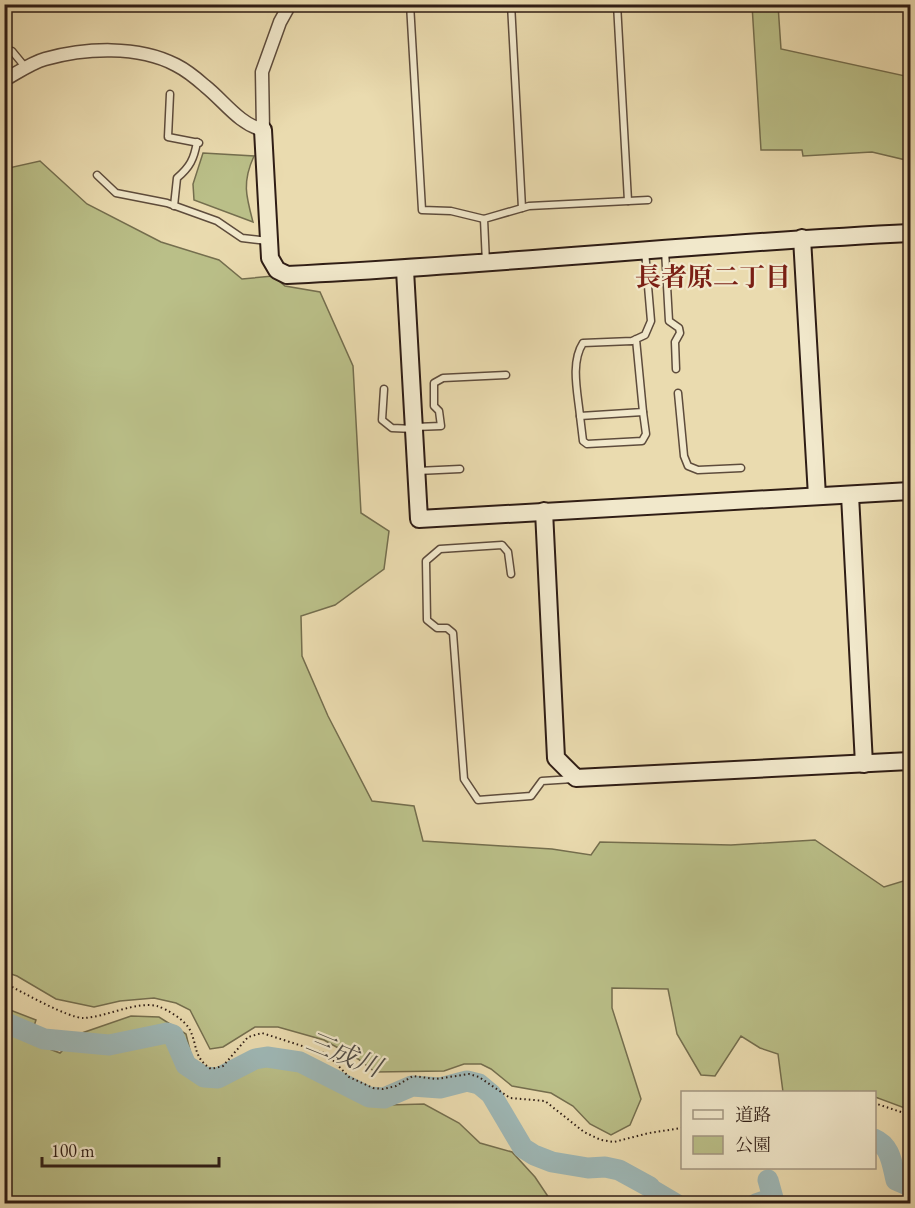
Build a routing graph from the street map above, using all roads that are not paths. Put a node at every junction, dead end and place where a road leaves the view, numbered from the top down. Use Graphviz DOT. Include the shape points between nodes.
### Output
graph roads {
  1 [pos="290,4"];
  2 [pos="410,4"];
  3 [pos="511,4"];
  4 [pos="617,4"];
  5 [pos="4,52"];
  6 [pos="26,68"];
  7 [pos="4,80"];
  8 [pos="170,94"];
  9 [pos="263,130"];
  10 [pos="97,175"];
  11 [pos="648,200"];
  12 [pos="628,201"];
  13 [pos="174,206"];
  14 [pos="522,208"];
  15 [pos="484,219"];
  16 [pos="910,233"];
  17 [pos="802,238"];
  18 [pos="269,241"];
  19 [pos="665,249"];
  20 [pos="645,251"];
  21 [pos="486,263"];
  22 [pos="405,270"];
  23 [pos="636,339"];
  24 [pos="676,369"];
  25 [pos="506,375"];
  26 [pos="384,388"];
  27 [pos="678,393"];
  28 [pos="643,412"];
  29 [pos="580,416"];
  30 [pos="414,428"];
  31 [pos="741,468"];
  32 [pos="460,469"];
  33 [pos="417,471"];
  34 [pos="910,491"];
  35 [pos="850,495"];
  36 [pos="817,496"];
  37 [pos="544,511"];
  38 [pos="511,574"];
  39 [pos="910,761"];
  40 [pos="864,764"];
  41 [pos="576,778"];
  1 -- 9 [label="street" via="262,72"];
  2 -- 15 [label="lane" via="422,210 451,211"];
  3 -- 14 [label="lane"];
  4 -- 12 [label="lane"];
  5 -- 6 [label="lane" via="12,51"];
  6 -- 7 [label="street"];
  6 -- 9 [label="street" via="43,59 100,51 142,53 176,65 240,119"];
  8 -- 13 [label="lane" via="168,136 198,143 189,169 177,178"];
  9 -- 18 [label="street"];
  10 -- 13 [label="lane" via="116,193"];
  11 -- 12 [label="lane"];
  12 -- 14 [label="lane"];
  13 -- 18 [label="lane" via="217,221 242,238"];
  14 -- 15 [label="lane"];
  15 -- 21 [label="lane"];
  16 -- 17 [label="street"];
  17 -- 19 [label="street"];
  17 -- 36 [label="street"];
  18 -- 22 [label="street" via="270,258 277,270 287,275"];
  19 -- 20 [label="street"];
  19 -- 24 [label="lane" via="669,321 680,333 675,342"];
  20 -- 21 [label="street"];
  20 -- 23 [label="lane" via="651,321 645,335"];
  21 -- 22 [label="street"];
  22 -- 30 [label="street"];
  23 -- 28 [label="lane"];
  23 -- 29 [label="lane" via="583,343 576,365"];
  25 -- 30 [label="lane" via="443,378 434,383 434,406 439,411 441,426"];
  26 -- 30 [label="lane" via="382,420 392,428"];
  27 -- 31 [label="lane" via="688,466 698,470"];
  28 -- 29 [label="lane"];
  28 -- 29 [label="lane" via="646,434 642,441 588,444 583,441"];
  30 -- 33 [label="street"];
  32 -- 33 [label="lane"];
  33 -- 37 [label="street" via="419,519"];
  34 -- 35 [label="street"];
  35 -- 36 [label="street"];
  35 -- 40 [label="street"];
  36 -- 37 [label="street"];
  37 -- 41 [label="street" via="556,758"];
  38 -- 41 [label="lane" via="508,552 502,545 440,549 426,561 428,620 453,633 464,779 478,800 531,796 542,781"];
  39 -- 40 [label="street"];
  40 -- 41 [label="street"];
}
